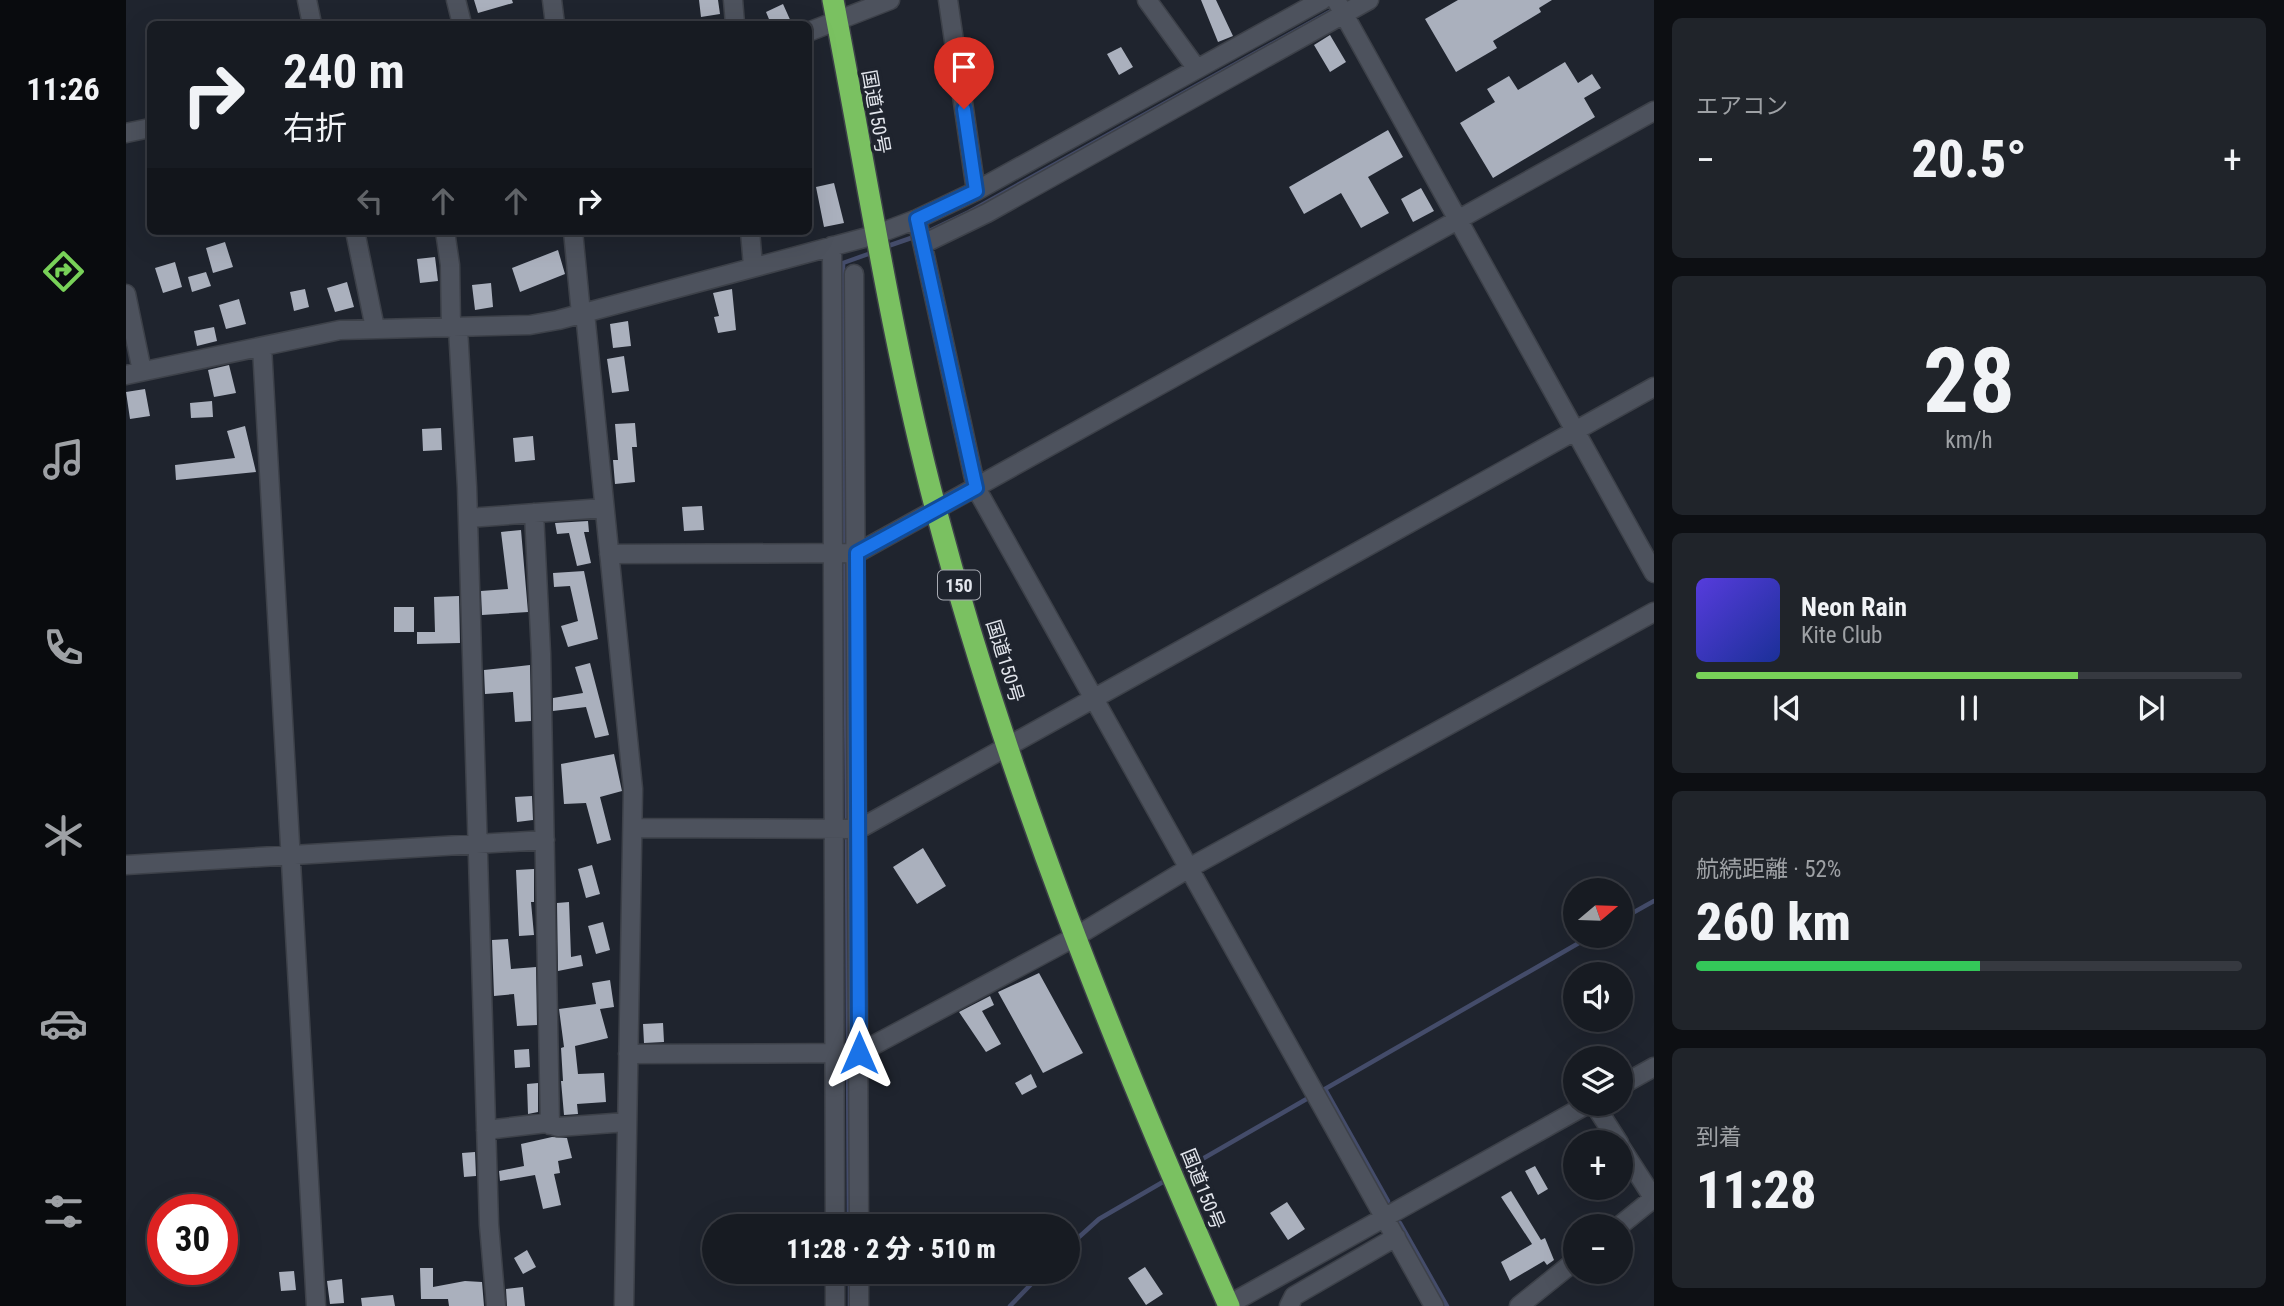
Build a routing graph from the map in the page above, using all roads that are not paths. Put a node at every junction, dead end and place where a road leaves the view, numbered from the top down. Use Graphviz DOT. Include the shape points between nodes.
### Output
graph roads {
  1 [pos="307,0"];
  2 [pos="456,0"];
  3 [pos="552,0"];
  4 [pos="733,0"];
  5 [pos="833,0"];
  6 [pos="890,0"];
  7 [pos="948,0"];
  8 [pos="1147,0"];
  9 [pos="1369,0"];
  10 [pos="1336,5"];
  11 [pos="311,21"];
  12 [pos="461,21"];
  13 [pos="555,21"];
  14 [pos="735,21"];
  15 [pos="837,22"];
  16 [pos="812,31"];
  17 [pos="1197,69"];
  18 [pos="1654,111"];
  19 [pos="147,129"];
  20 [pos="126,133"];
  21 [pos="976,191"];
  22 [pos="917,219"];
  23 [pos="1457,219"];
  24 [pos="356,235"];
  25 [pos="446,235"];
  26 [pos="573,235"];
  27 [pos="750,235"];
  28 [pos="874,235"];
  29 [pos="923,244"];
  30 [pos="832,246"];
  31 [pos="752,266"];
  32 [pos="854,274"];
  33 [pos="126,294"];
  34 [pos="582,313"];
  35 [pos="375,328"];
  36 [pos="454,328"];
  37 [pos="832,330"];
  38 [pos="855,330"];
  39 [pos="262,346"];
  40 [pos="134,373"];
  41 [pos="1654,387"];
  42 [pos="1575,431"];
  43 [pos="976,488"];
  44 [pos="604,508"];
  45 [pos="936,510"];
  46 [pos="534,513"];
  47 [pos="468,518"];
  48 [pos="857,553"];
  49 [pos="609,554"];
  50 [pos="833,554"];
  51 [pos="1654,573"];
  52 [pos="1654,612"];
  53 [pos="1094,700"];
  54 [pos="1008,748"];
  55 [pos="633,828"];
  56 [pos="835,829"];
  57 [pos="859,829"];
  58 [pos="545,840"];
  59 [pos="478,846"];
  60 [pos="291,856"];
  61 [pos="126,864"];
  62 [pos="1189,868"];
  63 [pos="1075,937"];
  64 [pos="835,1053"];
  65 [pos="859,1053"];
  66 [pos="628,1054"];
  67 [pos="1654,1067"];
  68 [pos="1633,1079"];
  69 [pos="1566,1116"];
  70 [pos="627,1122"];
  71 [pos="550,1125"];
  72 [pos="486,1130"];
  73 [pos="1633,1165"];
  74 [pos="1654,1198"];
  75 [pos="835,1214"];
  76 [pos="859,1214"];
  77 [pos="1633,1215"];
  78 [pos="1385,1217"];
  79 [pos="1396,1237"];
  80 [pos="1563,1271"];
  81 [pos="835,1284"];
  82 [pos="859,1284"];
  83 [pos="316,1306"];
  84 [pos="496,1306"];
  85 [pos="624,1306"];
  86 [pos="835,1306"];
  87 [pos="859,1306"];
  88 [pos="1227,1306"];
  89 [pos="1289,1306"];
  90 [pos="1434,1306"];
  91 [pos="1519,1306"];
  1 -- 11 [label="street"];
  2 -- 12 [label="street"];
  3 -- 13 [label="street"];
  4 -- 14 [label="street"];
  5 -- 15 [label="highway, 国道150号 / 150"];
  6 -- 15 [label="street"];
  7 -- 21 [label="street"];
  8 -- 17 [label="street"];
  9 -- 10 [label="street"];
  10 -- 17 [label="street"];
  10 -- 23 [label="street"];
  10 -- 29 [label="street" via="988,213"];
  15 -- 16 [label="street"];
  15 -- 28 [label="highway, 国道150号 / 150"];
  17 -- 21 [label="street"];
  18 -- 23 [label="street"];
  19 -- 20 [label="street"];
  21 -- 22 [label="street"];
  22 -- 28 [label="street"];
  22 -- 29 [label="street"];
  23 -- 42 [label="street"];
  23 -- 43 [label="street"];
  24 -- 35 [label="street"];
  25 -- 36 [label="street"];
  26 -- 34 [label="street"];
  27 -- 31 [label="street"];
  28 -- 30 [label="street"];
  28 -- 45 [label="highway, 国道150号 / 150"];
  29 -- 43 [label="street"];
  30 -- 31 [label="street"];
  30 -- 37 [label="street"];
  31 -- 34 [label="street"];
  32 -- 38 [label="street"];
  33 -- 40 [label="street"];
  34 -- 36 [label="street" via="530,325"];
  34 -- 44 [label="street"];
  35 -- 36 [label="street"];
  35 -- 39 [label="street" via="340,330"];
  36 -- 47 [label="street"];
  37 -- 38 [label="street"];
  37 -- 50 [label="street"];
  38 -- 48 [label="street"];
  39 -- 40 [label="street"];
  39 -- 60 [label="street"];
  41 -- 42 [label="street"];
  42 -- 51 [label="street"];
  42 -- 53 [label="street"];
  43 -- 45 [label="street"];
  43 -- 53 [label="street"];
  44 -- 46 [label="street"];
  44 -- 49 [label="street"];
  45 -- 48 [label="street"];
  45 -- 54 [label="highway, 国道150号 / 150"];
  46 -- 47 [label="street"];
  46 -- 58 [label="street"];
  47 -- 59 [label="street"];
  48 -- 50 [label="street"];
  48 -- 57 [label="street"];
  49 -- 50 [label="street"];
  49 -- 55 [label="street" via="632,769"];
  50 -- 56 [label="street"];
  52 -- 62 [label="street"];
  53 -- 54 [label="street"];
  53 -- 62 [label="street"];
  54 -- 57 [label="street"];
  54 -- 63 [label="highway, 国道150号 / 150"];
  55 -- 56 [label="street"];
  55 -- 66 [label="street"];
  56 -- 57 [label="street"];
  56 -- 64 [label="street"];
  57 -- 65 [label="street"];
  58 -- 59 [label="street"];
  58 -- 71 [label="street"];
  59 -- 60 [label="street"];
  59 -- 72 [label="street"];
  60 -- 61 [label="street"];
  60 -- 83 [label="street"];
  62 -- 63 [label="street"];
  62 -- 78 [label="street"];
  63 -- 65 [label="street"];
  63 -- 88 [label="highway, 国道150号 / 150"];
  64 -- 65 [label="street"];
  64 -- 66 [label="street"];
  64 -- 75 [label="street"];
  65 -- 76 [label="street"];
  66 -- 70 [label="street"];
  67 -- 68 [label="street"];
  69 -- 78 [label="street"];
  70 -- 71 [label="street"];
  70 -- 85 [label="street"];
  71 -- 72 [label="street"];
  72 -- 84 [label="street"];
  73 -- 74 [label="street"];
  74 -- 77 [label="street"];
  78 -- 79 [label="street"];
  78 -- 88 [label="street"];
  79 -- 89 [label="street" via="1294,1296"];
  79 -- 90 [label="street"];
  80 -- 91 [label="street"];
  81 -- 86 [label="street"];
  82 -- 87 [label="street"];
}
